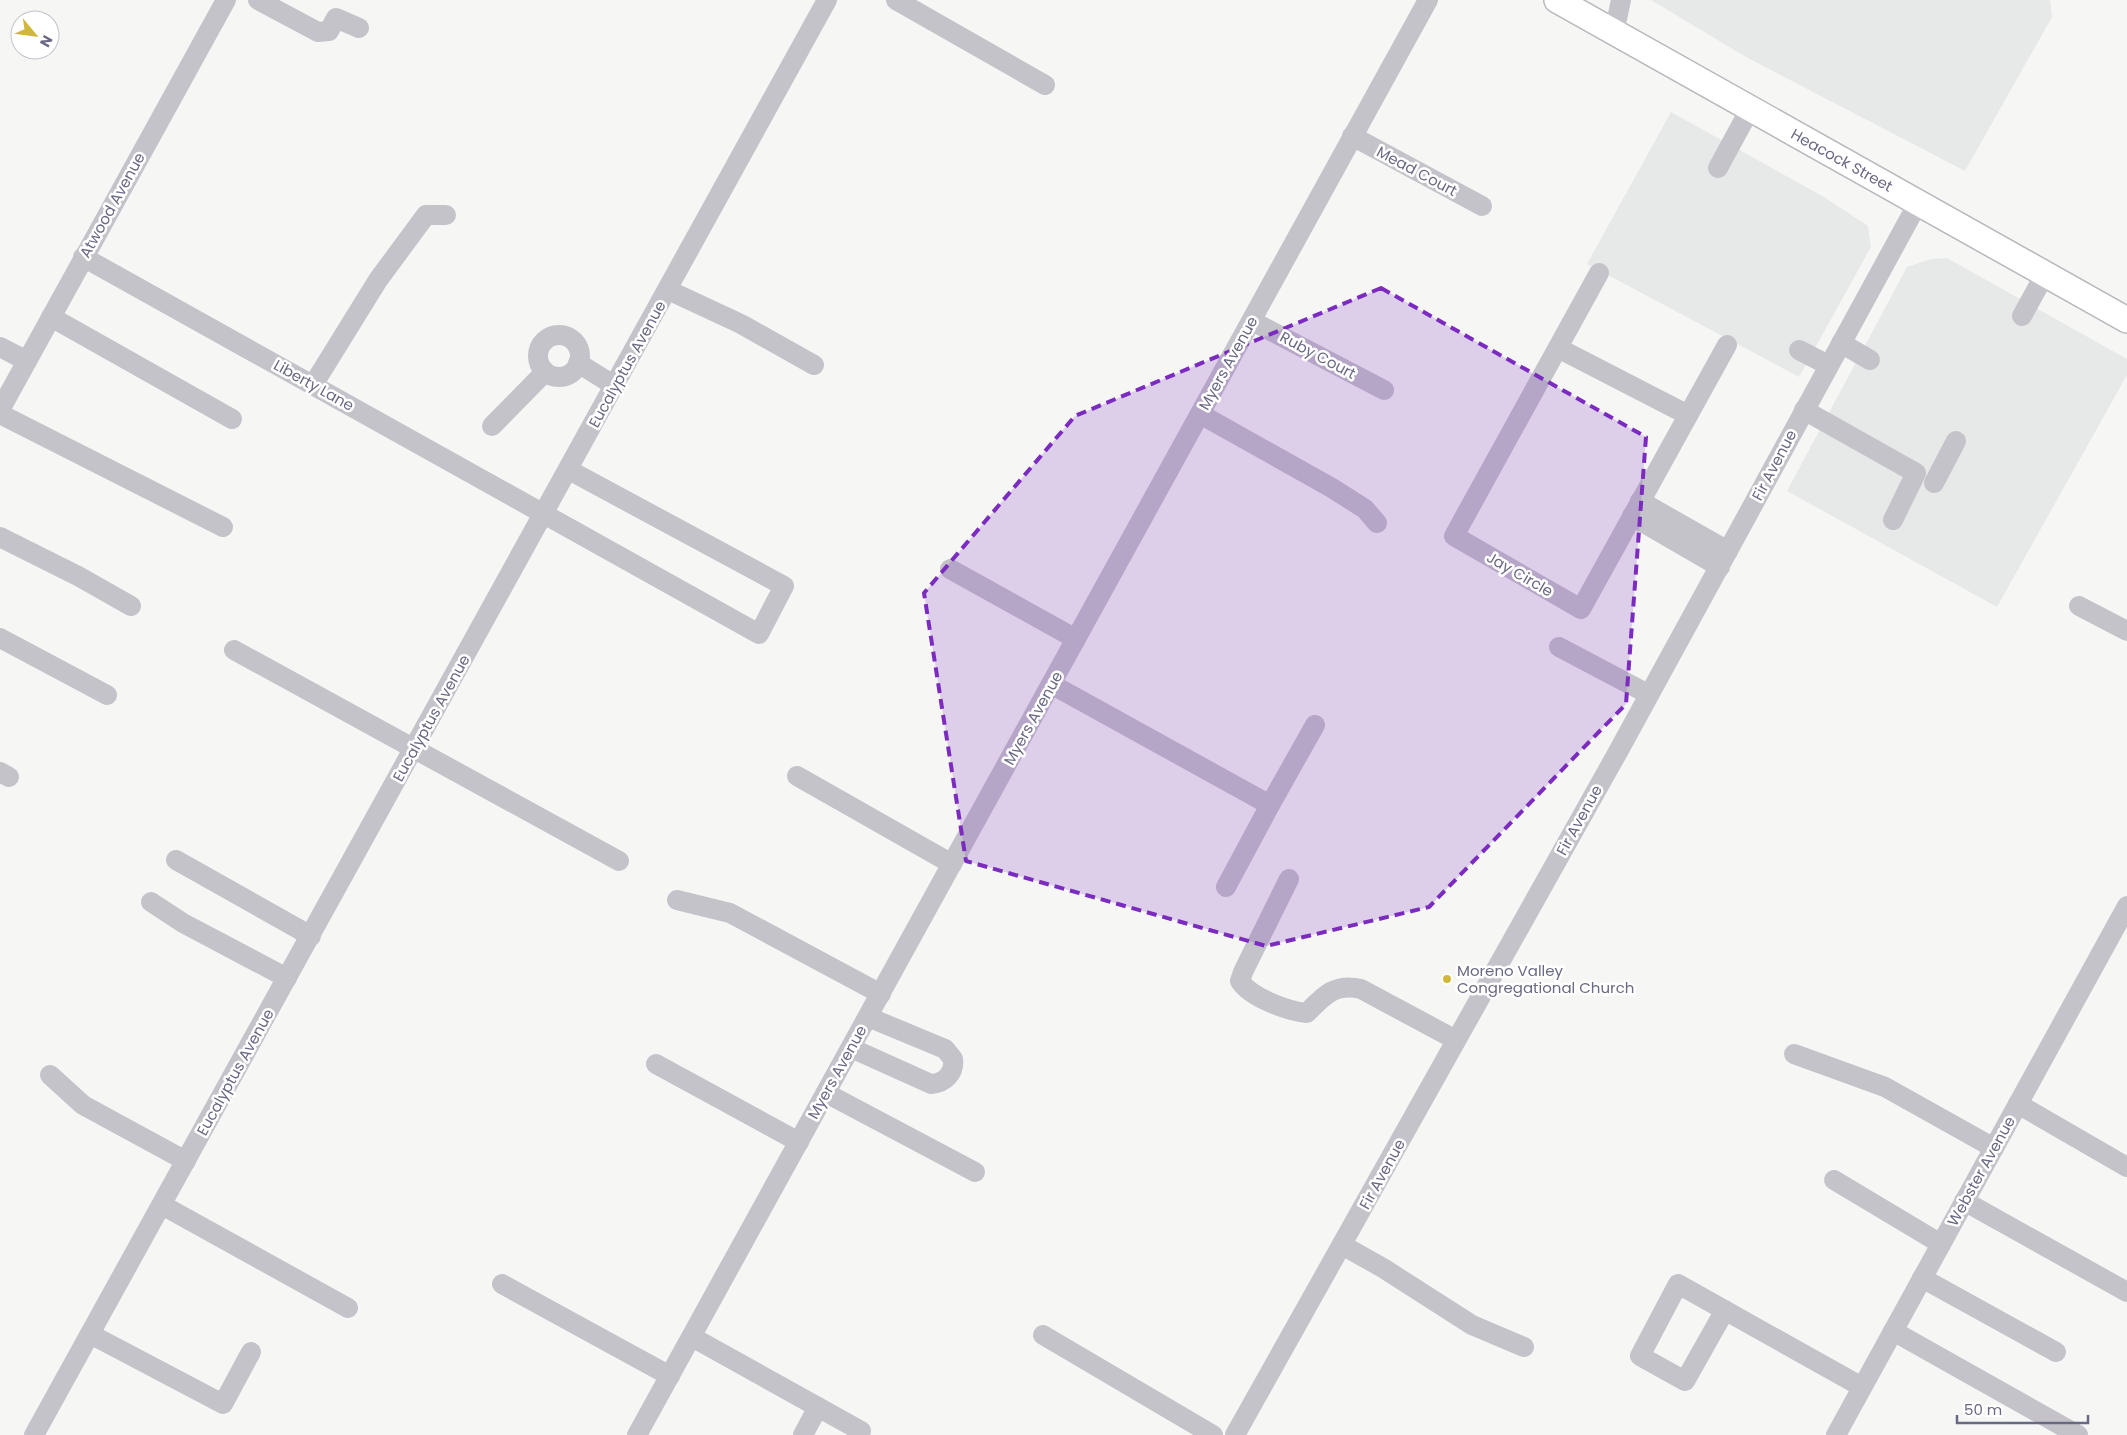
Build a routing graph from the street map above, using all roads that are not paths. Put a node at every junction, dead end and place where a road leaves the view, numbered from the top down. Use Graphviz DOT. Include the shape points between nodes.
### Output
graph roads {
  1 [pos="226,0"];
  2 [pos="258,0"];
  3 [pos="827,0"];
  4 [pos="896,0"];
  5 [pos="1428,0"];
  6 [pos="1557,0"];
  7 [pos="1621,0"];
  8 [pos="358,28"];
  9 [pos="1614,32"];
  10 [pos="1045,85"];
  11 [pos="1750,109"];
  12 [pos="1352,136"];
  13 [pos="1718,168"];
  14 [pos="1918,202"];
  15 [pos="1482,206"];
  16 [pos="446,215"];
  17 [pos="83,257"];
  18 [pos="1599,273"];
  19 [pos="2045,274"];
  20 [pos="668,290"];
  21 [pos="2022,316"];
  22 [pos="51,317"];
  23 [pos="2127,320"];
  24 [pos="1252,321"];
  25 [pos="1841,343"];
  26 [pos="1727,345"];
  27 [pos="0,348"];
  28 [pos="1558,348"];
  29 [pos="1799,350"];
  30 [pos="27,360"];
  31 [pos="1870,360"];
  32 [pos="578,363"];
  33 [pos="814,365"];
  34 [pos="1828,365"];
  35 [pos="545,372"];
  36 [pos="313,385"];
  37 [pos="615,386"];
  38 [pos="1384,390"];
  39 [pos="1804,410"];
  40 [pos="0,412"];
  41 [pos="1200,414"];
  42 [pos="1688,415"];
  43 [pos="232,419"];
  44 [pos="492,426"];
  45 [pos="1956,441"];
  46 [pos="569,470"];
  47 [pos="1934,483"];
  48 [pos="1636,509"];
  49 [pos="545,513"];
  50 [pos="1893,520"];
  51 [pos="1377,523"];
  52 [pos="223,527"];
  53 [pos="0,537"];
  54 [pos="1724,559"];
  55 [pos="950,569"];
  56 [pos="130,606"];
  57 [pos="2079,606"];
  58 [pos="2127,631"];
  59 [pos="0,638"];
  60 [pos="1076,639"];
  61 [pos="1559,647"];
  62 [pos="234,650"];
  63 [pos="1051,684"];
  64 [pos="1648,694"];
  65 [pos="107,696"];
  66 [pos="1315,725"];
  67 [pos="414,750"];
  68 [pos="797,776"];
  69 [pos="1270,805"];
  70 [pos="176,860"];
  71 [pos="619,861"];
  72 [pos="952,864"];
  73 [pos="1289,879"];
  74 [pos="1226,887"];
  75 [pos="677,900"];
  76 [pos="151,902"];
  77 [pos="2127,906"];
  78 [pos="310,936"];
  79 [pos="287,978"];
  80 [pos="881,994"];
  81 [pos="868,1017"];
  82 [pos="1456,1040"];
  83 [pos="851,1048"];
  84 [pos="1794,1054"];
  85 [pos="656,1064"];
  86 [pos="50,1075"];
  87 [pos="826,1093"];
  88 [pos="2018,1104"];
  89 [pos="799,1142"];
  90 [pos="1994,1148"];
  91 [pos="186,1161"];
  92 [pos="2127,1167"];
  93 [pos="976,1172"];
  94 [pos="1834,1180"];
  95 [pos="1964,1201"];
  96 [pos="162,1205"];
  97 [pos="1941,1244"];
  98 [pos="1342,1245"];
  99 [pos="1922,1278"];
  100 [pos="502,1284"];
  101 [pos="2127,1292"];
  102 [pos="348,1308"];
  103 [pos="1725,1310"];
  104 [pos="1893,1331"];
  105 [pos="90,1334"];
  106 [pos="1043,1335"];
  107 [pos="692,1337"];
  108 [pos="1524,1347"];
  109 [pos="251,1352"];
  110 [pos="2056,1352"];
  111 [pos="670,1376"];
  112 [pos="1862,1387"];
  113 [pos="818,1408"];
  114 [pos="861,1431"];
  115 [pos="34,1435"];
  116 [pos="637,1435"];
  117 [pos="804,1435"];
  118 [pos="1213,1435"];
  119 [pos="1235,1435"];
  120 [pos="1836,1435"];
  121 [pos="2078,1435"];
  1 -- 17 [label="street, Atwood Avenue"];
  2 -- 8 [label="street" via="318,32 328,31 336,18"];
  3 -- 20 [label="street, Eucalyptus Avenue"];
  4 -- 10 [label="street"];
  5 -- 12 [label="street, Myers Avenue"];
  6 -- 9 [label="main road, Heacock Street"];
  7 -- 9 [label="street"];
  9 -- 11 [label="main road, Heacock Street"];
  11 -- 13 [label="street"];
  11 -- 14 [label="main road, Heacock Street"];
  12 -- 15 [label="street, Mead Court"];
  12 -- 24 [label="street, Myers Avenue"];
  14 -- 19 [label="main road, Heacock Street"];
  14 -- 25 [label="street, Fir Avenue"];
  16 -- 36 [label="street" via="426,215 378,280"];
  17 -- 22 [label="street, Atwood Avenue"];
  17 -- 36 [label="street, Liberty Lane"];
  18 -- 28 [label="street, Jay Circle"];
  19 -- 21 [label="street"];
  19 -- 23 [label="main road, Heacock Street"];
  20 -- 33 [label="street" via="741,324"];
  20 -- 37 [label="street, Eucalyptus Avenue"];
  22 -- 30 [label="street, Atwood Avenue"];
  22 -- 43 [label="street"];
  24 -- 38 [label="street, Ruby Court"];
  24 -- 41 [label="street, Myers Avenue"];
  25 -- 31 [label="street"];
  25 -- 34 [label="street, Fir Avenue"];
  26 -- 42 [label="street, Jay Circle"];
  27 -- 30 [label="street"];
  28 -- 42 [label="street"];
  28 -- 48 [label="street, Jay Circle" via="1454,536 1581,609"];
  29 -- 34 [label="street"];
  30 -- 40 [label="street, Atwood Avenue"];
  32 -- 35 [label="street" via="564,376"];
  32 -- 35 [label="street" via="579,349 575,342 556,334 544,341 538,353"];
  32 -- 37 [label="street"];
  34 -- 39 [label="street, Fir Avenue"];
  35 -- 44 [label="street"];
  36 -- 49 [label="street, Liberty Lane"];
  37 -- 46 [label="street, Eucalyptus Avenue"];
  39 -- 50 [label="street" via="1916,473"];
  39 -- 54 [label="street, Fir Avenue"];
  40 -- 52 [label="street"];
  41 -- 51 [label="street" via="1332,488 1365,509"];
  41 -- 60 [label="street, Myers Avenue"];
  42 -- 48 [label="street, Jay Circle"];
  45 -- 47 [label="street"];
  46 -- 49 [label="street, Eucalyptus Avenue"];
  46 -- 49 [label="street, Liberty Lane" via="784,586 759,634"];
  48 -- 54 [label="street"];
  49 -- 67 [label="street, Eucalyptus Avenue"];
  53 -- 56 [label="street"];
  54 -- 64 [label="street, Fir Avenue"];
  55 -- 60 [label="street"];
  57 -- 58 [label="street"];
  59 -- 65 [label="street"];
  60 -- 63 [label="street, Myers Avenue"];
  61 -- 64 [label="street"];
  62 -- 67 [label="street"];
  63 -- 69 [label="street"];
  63 -- 72 [label="street, Myers Avenue"];
  64 -- 82 [label="street, Fir Avenue"];
  66 -- 69 [label="street"];
  67 -- 71 [label="street"];
  67 -- 78 [label="street, Eucalyptus Avenue"];
  68 -- 72 [label="street"];
  69 -- 74 [label="street"];
  70 -- 78 [label="street"];
  72 -- 80 [label="street, Myers Avenue"];
  73 -- 82 [label="street" via="1243,972 1240,981 1244,987 1277,1006 1295,1012 1307,1012 1324,995 1347,986 1361,989"];
  75 -- 80 [label="street" via="730,913"];
  76 -- 79 [label="street"];
  77 -- 88 [label="street, Webster Avenue"];
  78 -- 79 [label="street, Eucalyptus Avenue"];
  79 -- 91 [label="street, Eucalyptus Avenue"];
  80 -- 81 [label="street, Myers Avenue"];
  81 -- 83 [label="street, Myers Avenue"];
  81 -- 83 [label="street" via="945,1049 953,1059 952,1071 946,1079 932,1084"];
  82 -- 98 [label="street, Fir Avenue"];
  83 -- 87 [label="street, Myers Avenue"];
  84 -- 90 [label="street" via="1885,1087"];
  85 -- 89 [label="street"];
  86 -- 91 [label="street" via="83,1106"];
  87 -- 89 [label="street, Myers Avenue"];
  87 -- 93 [label="street"];
  88 -- 90 [label="street, Webster Avenue"];
  88 -- 92 [label="street"];
  89 -- 107 [label="street, Myers Avenue"];
  90 -- 95 [label="street, Webster Avenue"];
  91 -- 96 [label="street, Eucalyptus Avenue"];
  94 -- 97 [label="street"];
  95 -- 97 [label="street, Webster Avenue"];
  95 -- 101 [label="street"];
  96 -- 102 [label="street"];
  96 -- 105 [label="street, Eucalyptus Avenue"];
  97 -- 99 [label="street, Webster Avenue"];
  98 -- 108 [label="street" via="1472,1325"];
  98 -- 119 [label="street, Fir Avenue"];
  99 -- 104 [label="street, Webster Avenue"];
  99 -- 110 [label="street"];
  100 -- 111 [label="street"];
  103 -- 103 [label="street" via="1678,1284 1640,1356 1685,1381"];
  103 -- 112 [label="street"];
  104 -- 112 [label="street, Webster Avenue"];
  104 -- 121 [label="street"];
  105 -- 109 [label="street" via="223,1404"];
  105 -- 115 [label="street, Eucalyptus Avenue"];
  106 -- 118 [label="street"];
  107 -- 111 [label="street, Myers Avenue"];
  107 -- 113 [label="street"];
  111 -- 116 [label="street, Myers Avenue"];
  112 -- 120 [label="street, Webster Avenue"];
  113 -- 114 [label="street"];
  113 -- 117 [label="street"];
}
